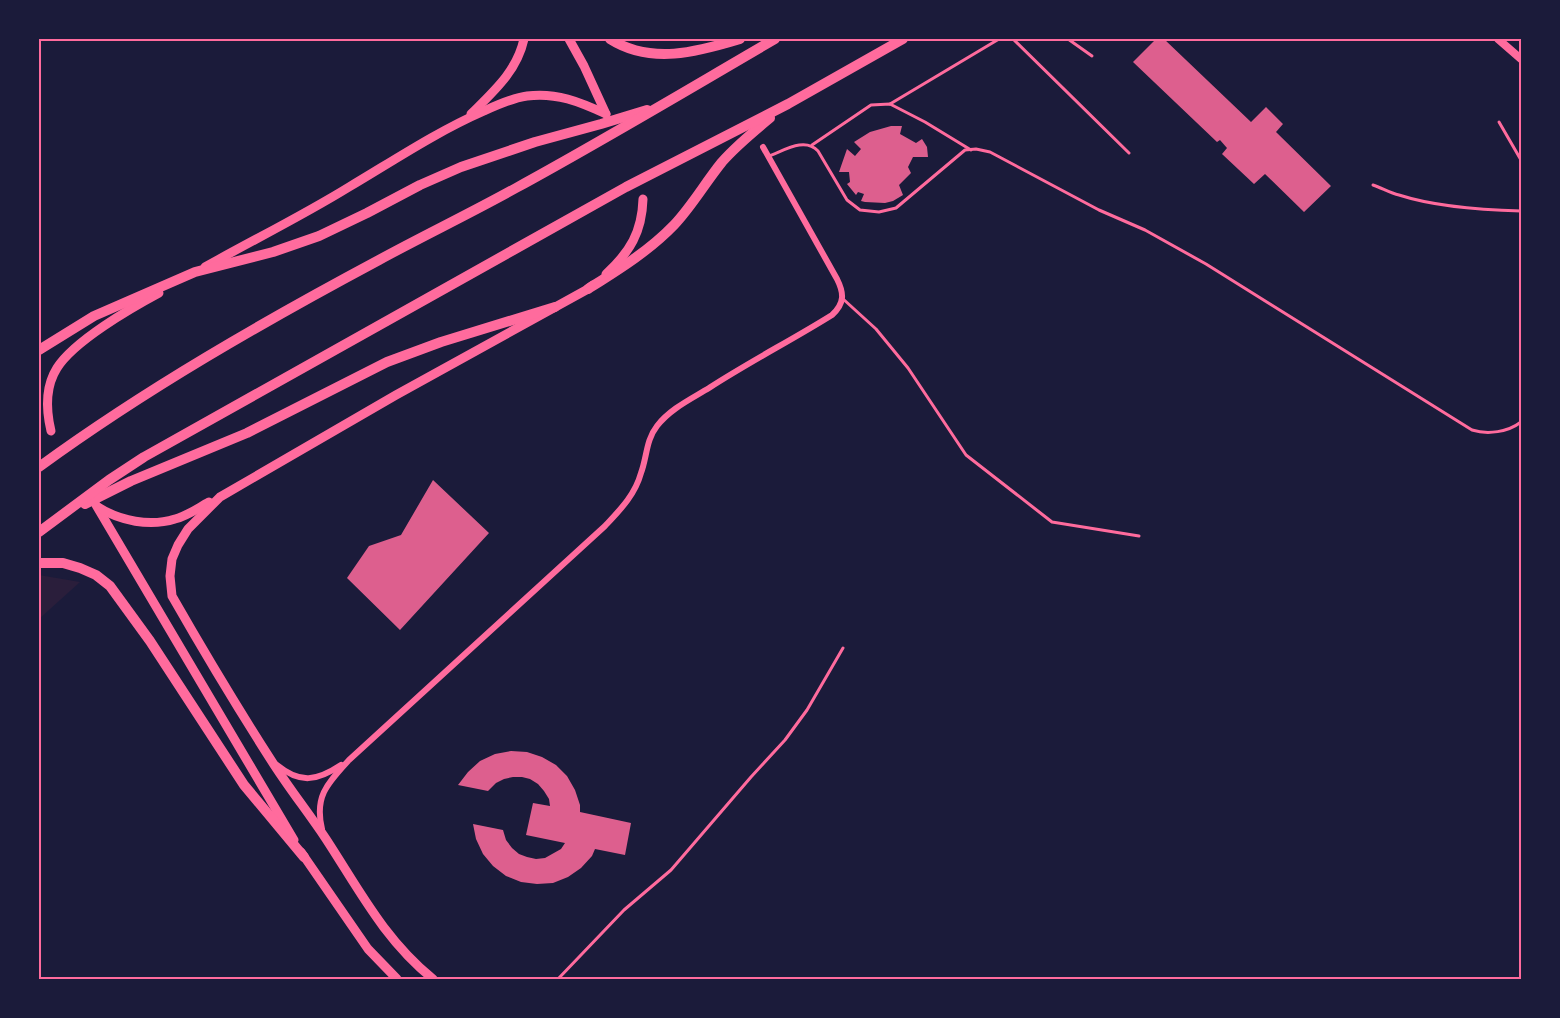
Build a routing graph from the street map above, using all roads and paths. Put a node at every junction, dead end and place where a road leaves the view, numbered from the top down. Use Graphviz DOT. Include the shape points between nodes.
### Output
graph roads {
  1 [pos="524,39"];
  2 [pos="569,39"];
  3 [pos="610,39"];
  4 [pos="740,39"];
  5 [pos="776,39"];
  6 [pos="903,39"];
  7 [pos="999,39"];
  8 [pos="1013,39"];
  9 [pos="1068,39"];
  10 [pos="1498,39"];
  11 [pos="1092,56"];
  12 [pos="1521,59"];
  13 [pos="664,104"];
  14 [pos="788,104"];
  15 [pos="890,104"];
  16 [pos="466,119"];
  17 [pos="1499,122"];
  18 [pos="812,145"];
  19 [pos="763,147"];
  20 [pos="970,150"];
  21 [pos="1129,153"];
  22 [pos="768,157"];
  23 [pos="1521,160"];
  24 [pos="1373,185"];
  25 [pos="643,199"];
  26 [pos="1521,211"];
  27 [pos="195,272"];
  28 [pos="588,289"];
  29 [pos="843,298"];
  30 [pos="555,307"];
  31 [pos="39,350"];
  32 [pos="1521,422"];
  33 [pos="51,431"];
  34 [pos="39,467"];
  35 [pos="220,496"];
  36 [pos="39,532"];
  37 [pos="1139,536"];
  38 [pos="39,563"];
  39 [pos="843,648"];
  40 [pos="349,760"];
  41 [pos="272,761"];
  42 [pos="325,837"];
  43 [pos="304,857"];
  44 [pos="397,979"];
  45 [pos="433,979"];
  46 [pos="558,979"];
  1 -- 16 [label="main road" via="511,71"];
  2 -- 16 [label="main road" via="606,114 566,97 545,95 512,100"];
  3 -- 4 [label="highway" via="633,50 680,54"];
  5 -- 13 [label="highway"];
  6 -- 14 [label="highway"];
  7 -- 15 [label="lane"];
  8 -- 21 [label="lane"];
  9 -- 11 [label="lane"];
  10 -- 12 [label="main road"];
  13 -- 27 [label="highway" via="461,167 319,236"];
  13 -- 34 [label="highway" via="239,339 101,423"];
  14 -- 28 [label="highway" via="735,148 658,241"];
  14 -- 36 [label="highway" via="626,187 144,457"];
  15 -- 18 [label="lane" via="871,105"];
  15 -- 20 [label="lane"];
  16 -- 27 [label="main road"];
  17 -- 23 [label="lane"];
  18 -- 20 [label="lane" via="847,200 860,210 871,212 896,208 960,153"];
  18 -- 22 [label="lane" via="802,144"];
  19 -- 22 [label="street"];
  20 -- 32 [label="lane" via="990,152 1206,264 1472,430 1499,431"];
  22 -- 29 [label="street" via="837,279"];
  24 -- 26 [label="lane" via="1423,201"];
  25 -- 28 [label="main road" via="641,221 633,241 618,262"];
  27 -- 31 [label="highway" via="94,316"];
  27 -- 33 [label="main road" via="112,321 62,361 48,395"];
  28 -- 30 [label="main road"];
  29 -- 37 [label="lane" via="876,329 908,368 966,455 1052,522"];
  29 -- 40 [label="street" via="832,315 729,375 658,424 651,434 637,486 625,505"];
  30 -- 35 [label="main road"];
  30 -- 36 [label="highway" via="387,362 247,433 115,488"];
  35 -- 41 [label="main road" via="177,545 170,576 172,596"];
  35 -- 43 [label="main road" via="177,519 154,523 118,517 96,505"];
  38 -- 43 [label="highway" via="80,568 110,586 244,785"];
  39 -- 46 [label="lane" via="785,741 671,870 624,910"];
  40 -- 41 [label="street" via="324,775 302,778 287,773"];
  40 -- 42 [label="street" via="322,794 319,812"];
  41 -- 42 [label="main road"];
  42 -- 45 [label="main road" via="371,912"];
  43 -- 44 [label="main road" via="368,949"];
}
